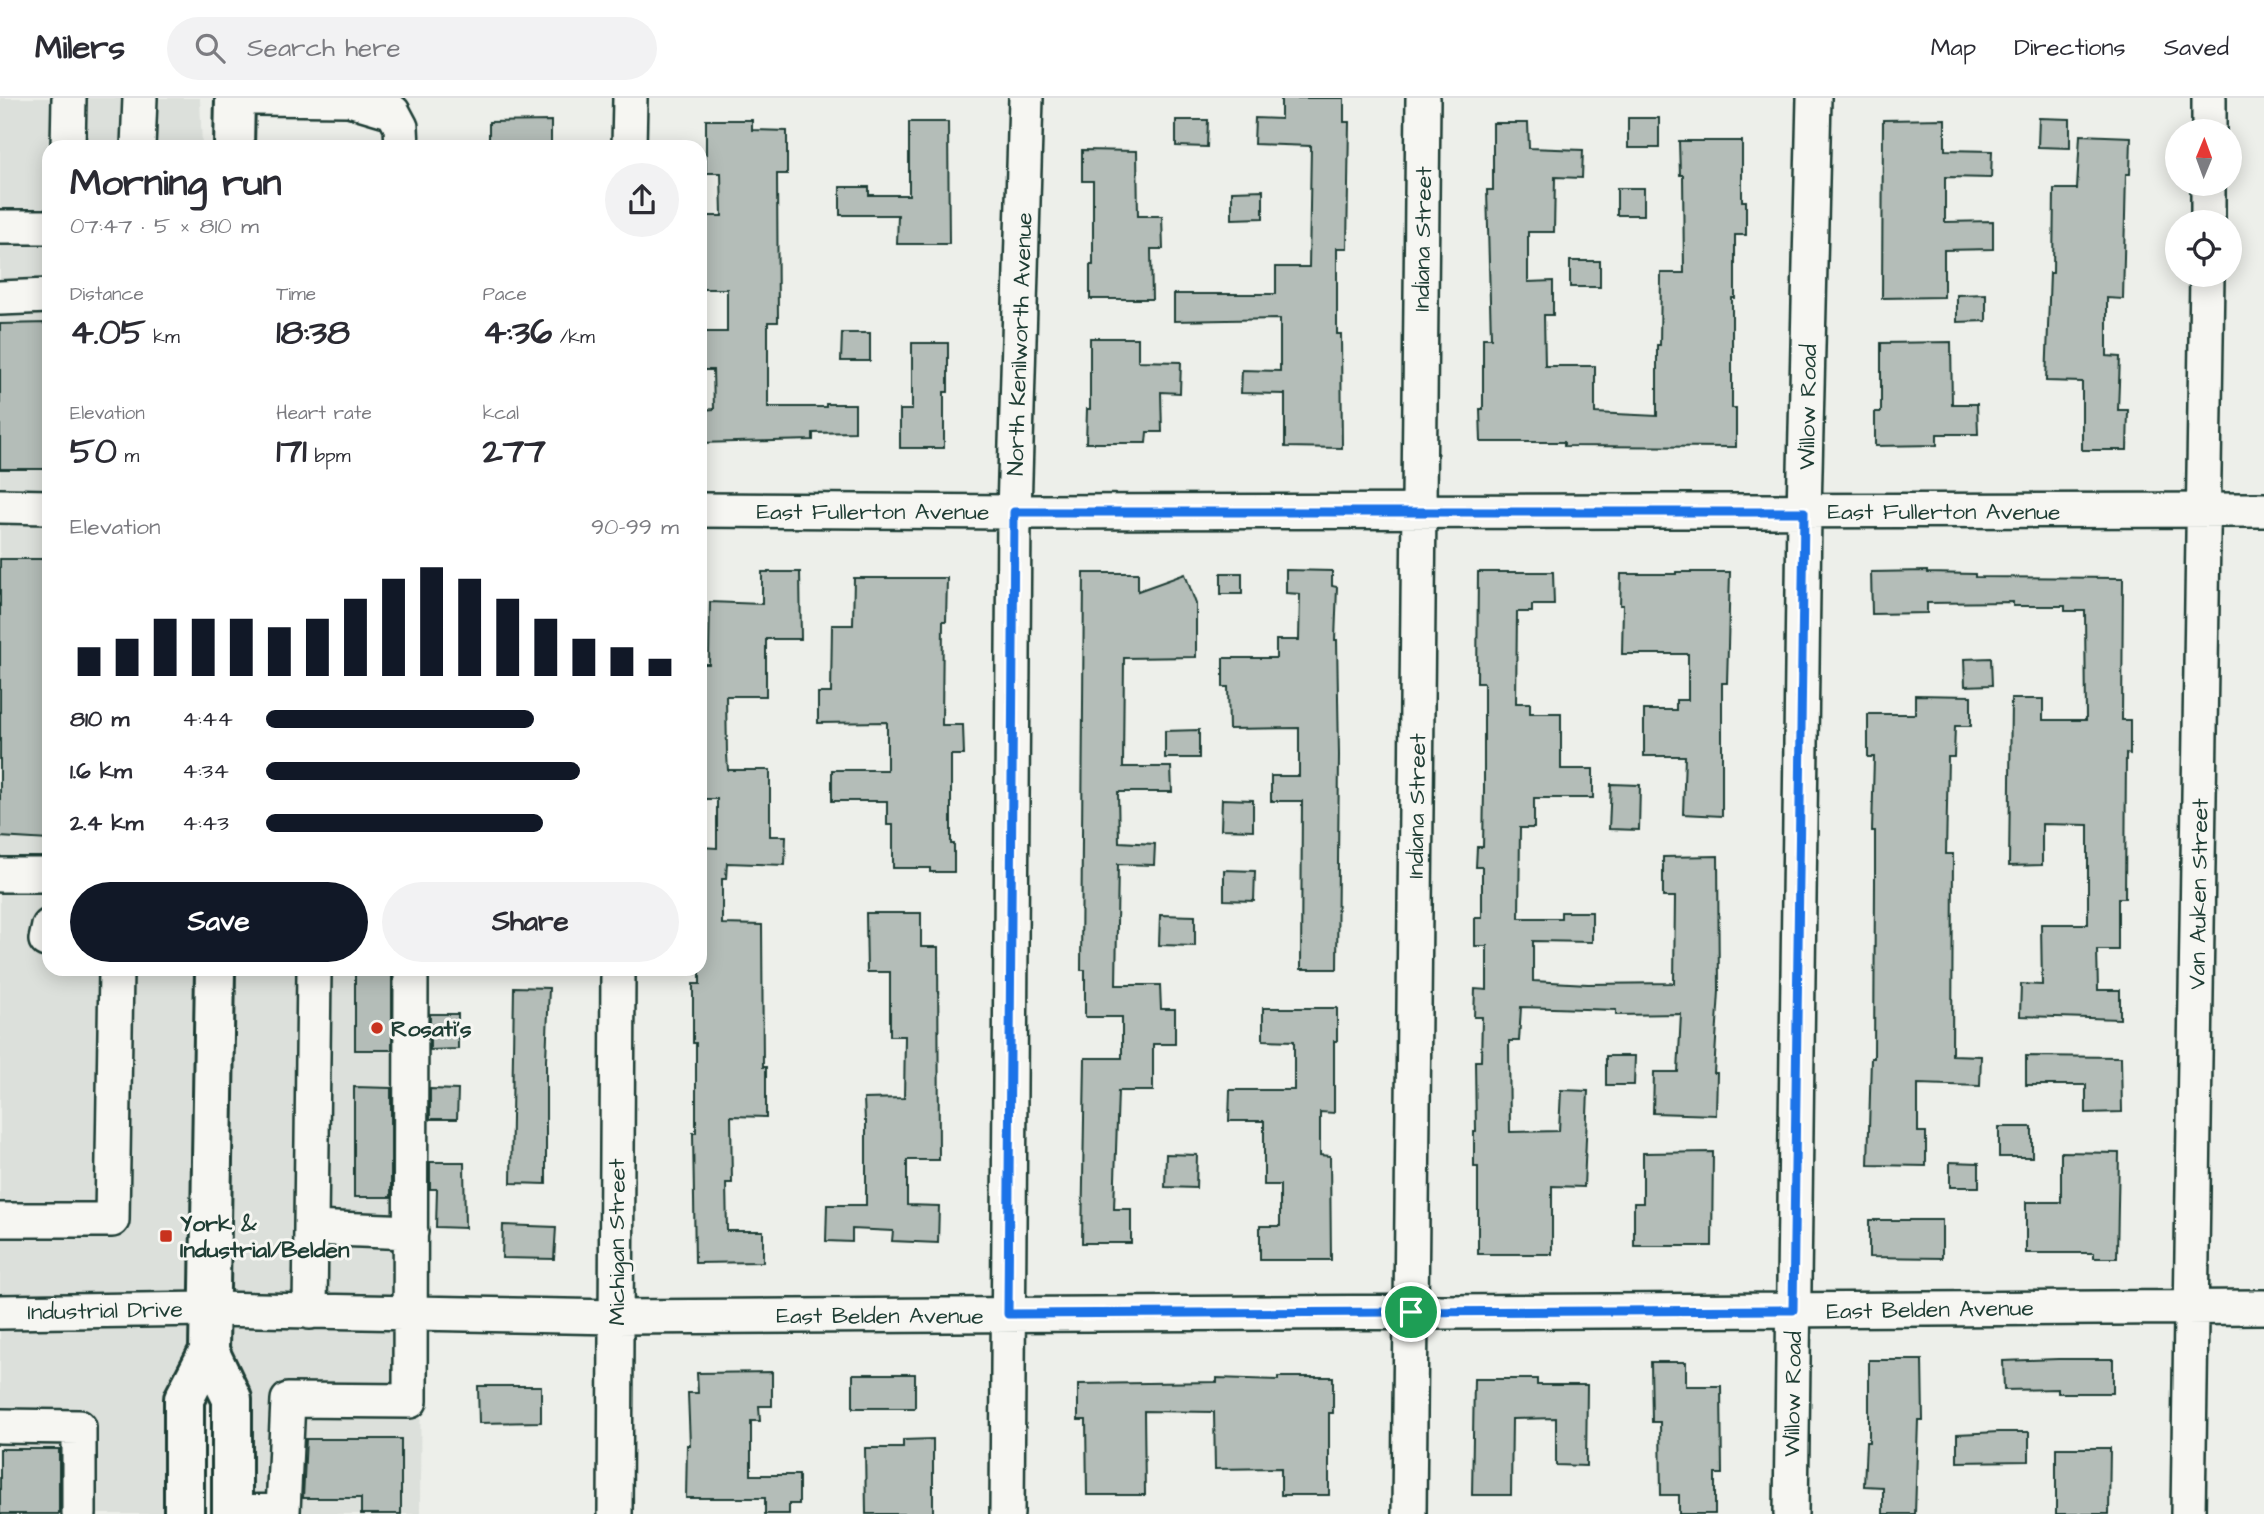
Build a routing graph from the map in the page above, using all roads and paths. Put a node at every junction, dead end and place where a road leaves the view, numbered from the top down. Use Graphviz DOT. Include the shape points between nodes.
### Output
graph roads {
  1 [pos="69,98"];
  2 [pos="140,98"];
  3 [pos="236,98"];
  4 [pos="254,98"];
  5 [pos="630,98"];
  6 [pos="1026,98"];
  7 [pos="1423,98"];
  8 [pos="1814,98"];
  9 [pos="2210,98"];
  10 [pos="2209,119"];
  11 [pos="68,140"];
  12 [pos="138,140"];
  13 [pos="234,140"];
  14 [pos="402,140"];
  15 [pos="629,140"];
  16 [pos="0,227"];
  17 [pos="42,227"];
  18 [pos="2207,287"];
  19 [pos="42,296"];
  20 [pos="0,298"];
  21 [pos="0,506"];
  22 [pos="42,507"];
  23 [pos="2203,509"];
  24 [pos="707,510"];
  25 [pos="2264,510"];
  26 [pos="1014,512"];
  27 [pos="1419,512"];
  28 [pos="1804,512"];
  29 [pos="0,875"];
  30 [pos="42,875"];
  31 [pos="116,976"];
  32 [pos="215,976"];
  33 [pos="314,976"];
  34 [pos="411,976"];
  35 [pos="618,976"];
  36 [pos="0,1220"];
  37 [pos="311,1228"];
  38 [pos="411,1232"];
  39 [pos="2191,1306"];
  40 [pos="2264,1307"];
  41 [pos="209,1309"];
  42 [pos="1793,1310"];
  43 [pos="0,1312"];
  44 [pos="310,1312"];
  45 [pos="1411,1312"];
  46 [pos="411,1314"];
  47 [pos="1008,1314"];
  48 [pos="615,1317"];
  49 [pos="209,1351"];
  50 [pos="0,1426"];
  51 [pos="232,1513"];
  52 [pos="79,1514"];
  53 [pos="184,1514"];
  54 [pos="615,1514"];
  55 [pos="1007,1514"];
  56 [pos="1409,1514"];
  57 [pos="1791,1514"];
  58 [pos="2188,1514"];
  1 -- 11 [label="street"];
  2 -- 12 [label="street"];
  3 -- 13 [label="main road"];
  4 -- 14 [label="street" via="349,99 393,112"];
  5 -- 15 [label="street"];
  6 -- 26 [label="street, North Kenilworth Avenue"];
  7 -- 27 [label="street, Indiana Street"];
  8 -- 28 [label="street, Willow Road"];
  9 -- 10 [label="street"];
  16 -- 17 [label="street"];
  18 -- 23 [label="street, Van Auken Street"];
  19 -- 20 [label="street"];
  21 -- 22 [label="street"];
  23 -- 25 [label="street, East Fullerton Avenue"];
  23 -- 28 [label="street, East Fullerton Avenue"];
  23 -- 39 [label="street, Van Auken Street"];
  24 -- 26 [label="street, East Fullerton Avenue"];
  26 -- 27 [label="street, East Fullerton Avenue"];
  26 -- 47 [label="street, North Kenilworth Avenue"];
  27 -- 28 [label="street, East Fullerton Avenue"];
  27 -- 45 [label="street, Indiana Street"];
  28 -- 42 [label="street, Willow Road"];
  29 -- 30 [label="street"];
  31 -- 36 [label="street" via="112,1220"];
  32 -- 41 [label="main road"];
  33 -- 37 [label="street"];
  34 -- 38 [label="street"];
  35 -- 48 [label="street, Michigan Street"];
  37 -- 38 [label="street"];
  37 -- 44 [label="street"];
  38 -- 46 [label="street"];
  39 -- 40 [label="street, East Belden Avenue"];
  39 -- 42 [label="street, East Belden Avenue"];
  39 -- 58 [label="street, Van Auken Street"];
  41 -- 43 [label="street, Industrial Drive"];
  41 -- 44 [label="street, East Belden Avenue"];
  41 -- 49 [label="main road"];
  42 -- 45 [label="street, East Belden Avenue"];
  42 -- 57 [label="street, Willow Road"];
  44 -- 46 [label="street, East Belden Avenue"];
  45 -- 47 [label="street, East Belden Avenue"];
  45 -- 56 [label="street, Indiana Street"];
  46 -- 48 [label="street, East Belden Avenue"];
  46 -- 51 [label="street" via="410,1401 288,1400 283,1511"];
  47 -- 48 [label="street, East Belden Avenue"];
  47 -- 55 [label="street, North Kenilworth Avenue"];
  48 -- 54 [label="street, Michigan Street"];
  49 -- 51 [label="main road" via="232,1399"];
  49 -- 53 [label="main road" via="184,1399"];
  50 -- 52 [label="street" via="79,1426"];
}
